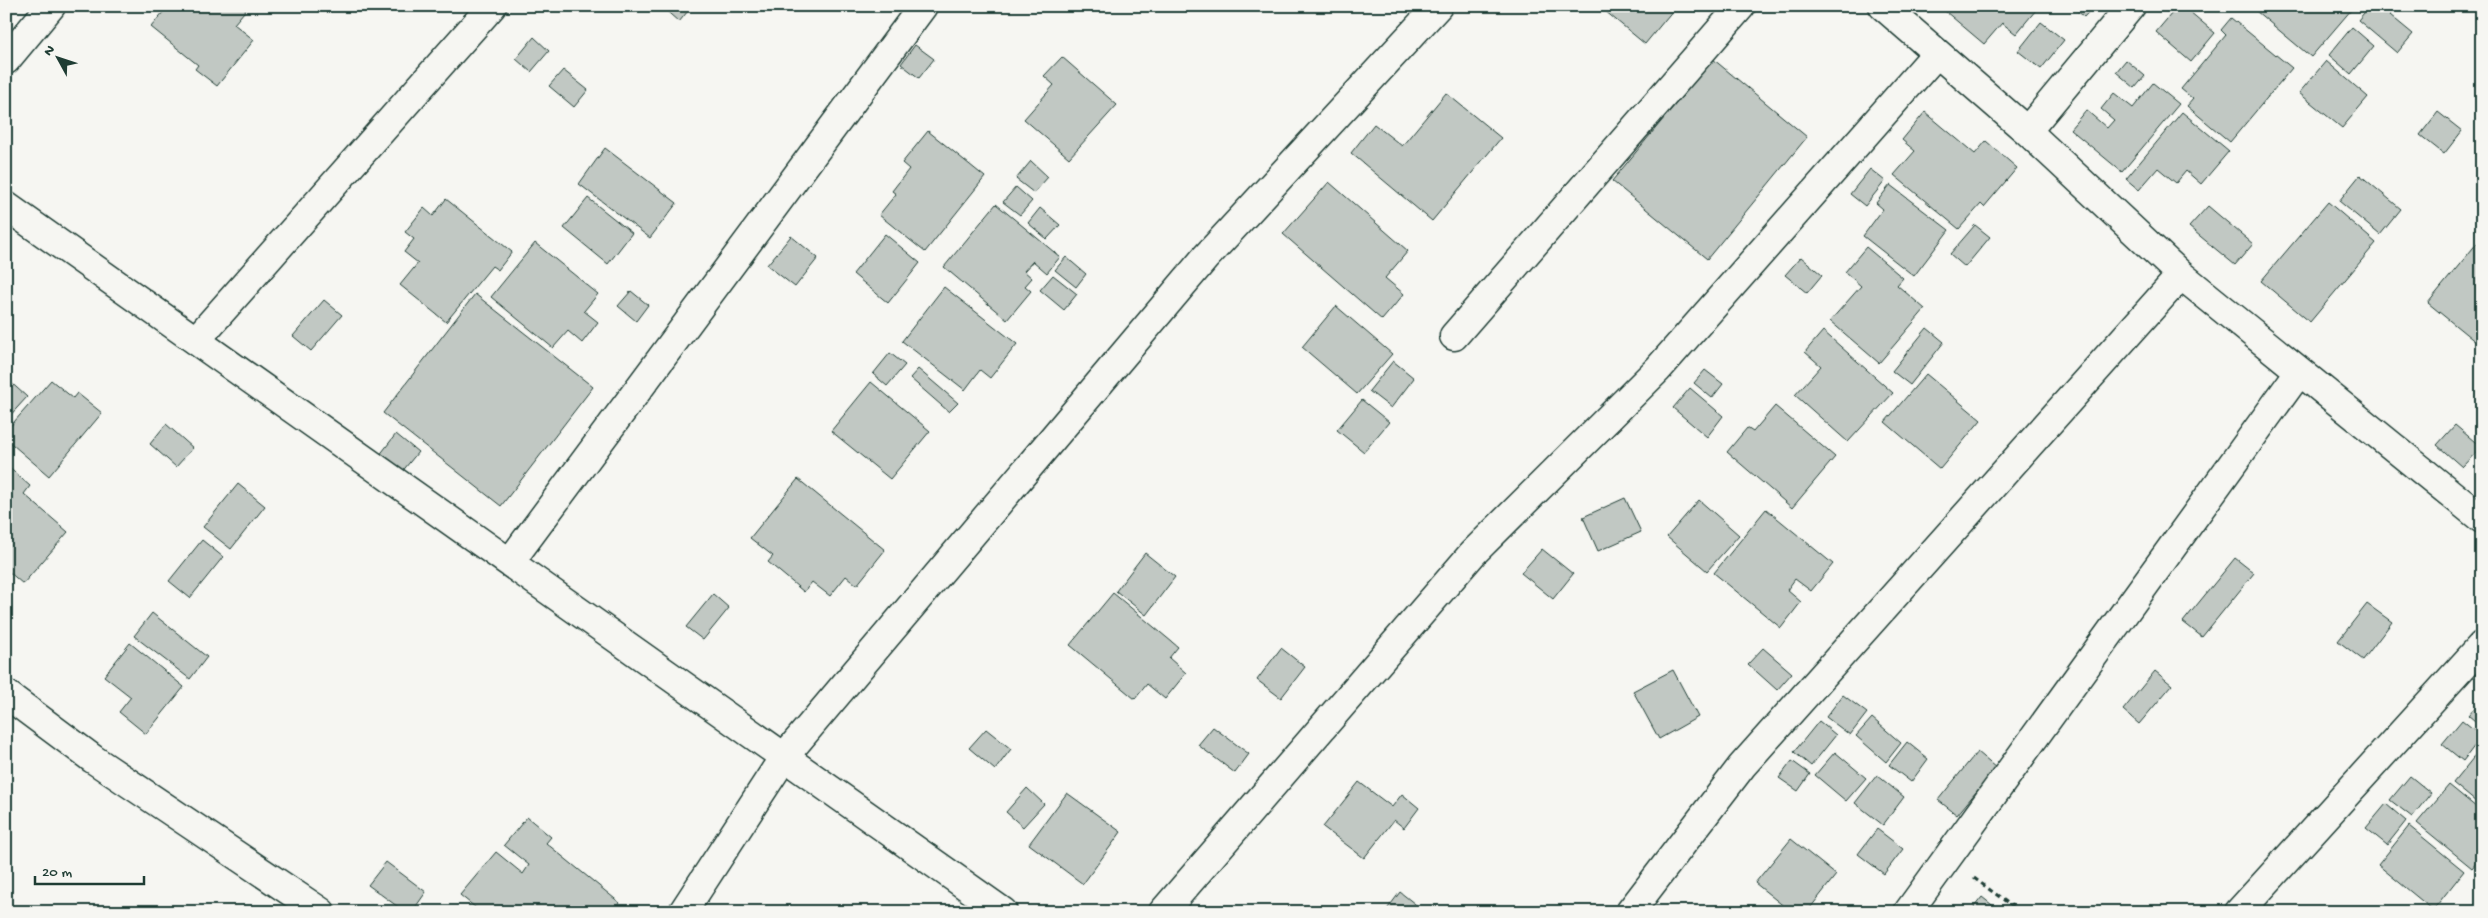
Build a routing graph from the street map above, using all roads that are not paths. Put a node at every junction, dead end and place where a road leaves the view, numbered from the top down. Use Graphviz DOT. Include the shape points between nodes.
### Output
graph roads {
  1 [pos="51,6"];
  2 [pos="492,6"];
  3 [pos="924,6"];
  4 [pos="1438,6"];
  5 [pos="1741,6"];
  6 [pos="1883,6"];
  7 [pos="2130,6"];
  8 [pos="1937,53"];
  9 [pos="6,60"];
  10 [pos="2027,131"];
  11 [pos="6,206"];
  12 [pos="2182,275"];
  13 [pos="1454,336"];
  14 [pos="196,340"];
  15 [pos="2299,372"];
  16 [pos="2482,519"];
  17 [pos="510,562"];
  18 [pos="2482,645"];
  19 [pos="6,694"];
  20 [pos="784,757"];
  21 [pos="320,912"];
  22 [pos="683,912"];
  23 [pos="1003,912"];
  24 [pos="1163,912"];
  25 [pos="1630,912"];
  26 [pos="1908,912"];
  27 [pos="2239,912"];
  1 -- 9 [label="street"];
  2 -- 14 [label="street"];
  3 -- 17 [label="street"];
  4 -- 20 [label="street" via="1205,258"];
  5 -- 13 [label="street"];
  6 -- 8 [label="street"];
  7 -- 10 [label="street"];
  8 -- 10 [label="street"];
  8 -- 24 [label="street" via="1658,368 1473,553"];
  10 -- 12 [label="street"];
  11 -- 14 [label="street"];
  12 -- 15 [label="street"];
  12 -- 25 [label="street" via="1742,766"];
  14 -- 17 [label="street"];
  15 -- 16 [label="street"];
  15 -- 26 [label="street"];
  17 -- 20 [label="street"];
  18 -- 27 [label="street"];
  19 -- 21 [label="street" via="93,758"];
  20 -- 22 [label="street"];
  20 -- 23 [label="street"];
}
